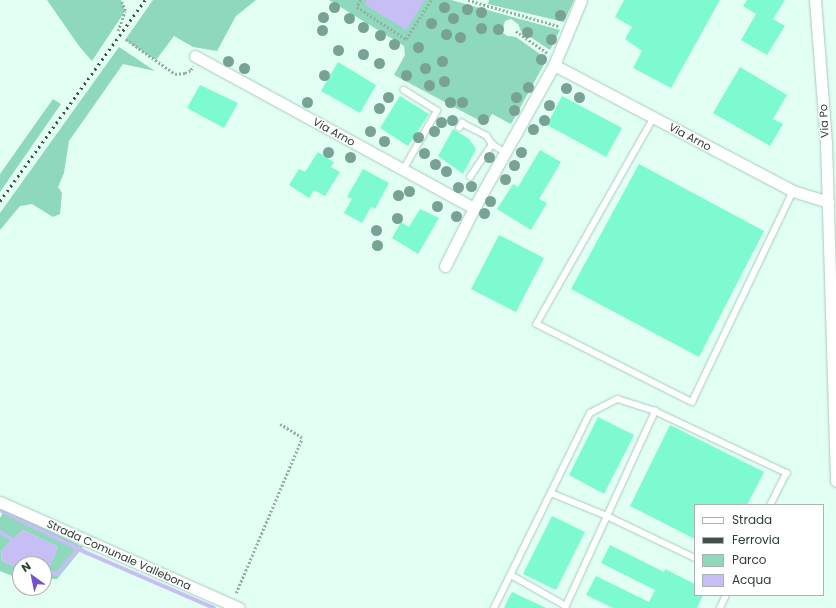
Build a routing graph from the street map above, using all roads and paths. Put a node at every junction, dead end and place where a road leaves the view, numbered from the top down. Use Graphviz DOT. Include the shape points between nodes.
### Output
graph roads {
  1 [pos="121,0"];
  2 [pos="361,0"];
  3 [pos="431,0"];
  4 [pos="468,0"];
  5 [pos="581,0"];
  6 [pos="815,0"];
  7 [pos="569,29"];
  8 [pos="118,31"];
  9 [pos="516,31"];
  10 [pos="126,39"];
  11 [pos="195,56"];
  12 [pos="555,62"];
  13 [pos="404,90"];
  14 [pos="654,118"];
  15 [pos="459,128"];
  16 [pos="492,144"];
  17 [pos="505,152"];
  18 [pos="404,170"];
  19 [pos="470,178"];
  20 [pos="793,191"];
  21 [pos="828,202"];
  22 [pos="474,208"];
  23 [pos="445,266"];
  24 [pos="655,411"];
  25 [pos="280,424"];
  26 [pos="836,481"];
  27 [pos="551,493"];
  28 [pos="0,502"];
  29 [pos="772,504"];
  30 [pos="607,516"];
  31 [pos="694,558"];
  32 [pos="511,575"];
  33 [pos="726,596"];
  34 [pos="235,606"];
  35 [pos="565,607"];
  36 [pos="494,608"];
  37 [pos="720,608"];
  1 -- 8 [label="path" via="125,11"];
  2 -- 3 [label="path" via="357,8 406,39"];
  4 -- 7 [label="path"];
  5 -- 7 [label="street"];
  6 -- 21 [label="street, Via Po"];
  7 -- 12 [label="street"];
  9 -- 12 [label="path"];
  10 -- 11 [label="path" via="175,74 191,70"];
  11 -- 18 [label="street, Via Arno"];
  12 -- 14 [label="street, Via Arno"];
  12 -- 17 [label="street"];
  13 -- 18 [label="lane" via="437,111"];
  14 -- 20 [label="street, Via Arno"];
  14 -- 20 [label="lane" via="536,324 692,402"];
  15 -- 16 [label="lane" via="462,123 487,136"];
  16 -- 17 [label="lane"];
  16 -- 19 [label="lane"];
  17 -- 22 [label="street"];
  18 -- 22 [label="street, Via Arno"];
  20 -- 21 [label="street, Via Arno"];
  21 -- 26 [label="street, Via Po"];
  22 -- 23 [label="street"];
  24 -- 27 [label="lane" via="618,399 590,413"];
  24 -- 29 [label="lane" via="787,473"];
  24 -- 30 [label="lane"];
  25 -- 34 [label="path" via="302,438"];
  27 -- 30 [label="lane"];
  27 -- 32 [label="lane"];
  28 -- 34 [label="street, Strada Comunale Vallebona"];
  30 -- 31 [label="lane"];
  30 -- 35 [label="lane"];
  32 -- 35 [label="lane"];
  32 -- 36 [label="lane"];
  33 -- 37 [label="lane"];
}
